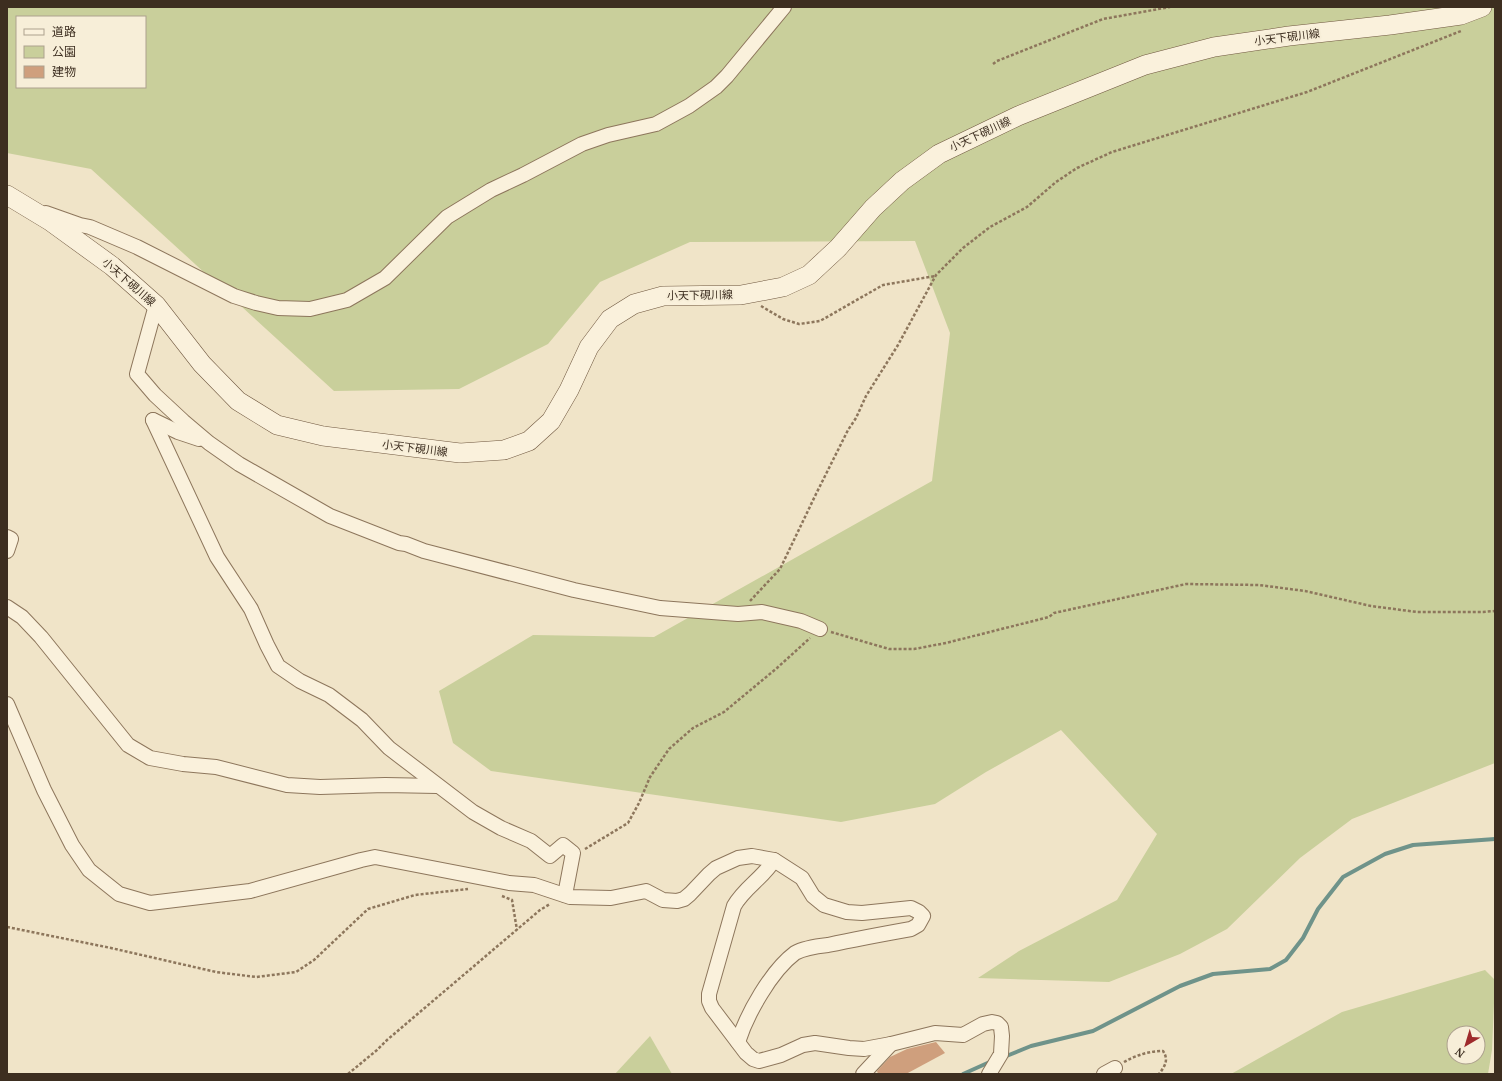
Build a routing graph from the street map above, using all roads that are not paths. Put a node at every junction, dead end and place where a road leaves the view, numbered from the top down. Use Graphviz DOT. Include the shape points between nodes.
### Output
graph roads {
  1 [pos="784,7"];
  2 [pos="1482,7"];
  3 [pos="7,195"];
  4 [pos="156,305"];
  5 [pos="209,443"];
  6 [pos="7,537"];
  7 [pos="7,551"];
  8 [pos="7,607"];
  9 [pos="820,629"];
  10 [pos="7,704"];
  11 [pos="437,786"];
  12 [pos="774,860"];
  13 [pos="565,895"];
  14 [pos="738,1042"];
  15 [pos="891,1044"];
  16 [pos="863,1074"];
  17 [pos="989,1074"];
  1 -- 3 [label="street" via="727,76 689,106 656,124 582,144 491,190 447,217 385,278 347,300 310,309 278,308 234,296 137,247 90,227 41,211"];
  2 -- 4 [label="main road, 小天下硯川線" via="1461,15 1214,47 1145,65 1018,116 938,154 902,181 873,208 838,248 809,274 783,287 741,295 663,296 634,304 610,319 588,347 569,390 551,421 529,441 504,450 460,454 323,436 277,425 238,401 202,364"];
  3 -- 4 [label="main road, 小天下硯川線" via="50,221 112,266"];
  4 -- 5 [label="street" via="137,374 155,395"];
  5 -- 9 [label="street" via="330,516 424,551 574,590 660,608 738,614 762,612 801,621"];
  5 -- 11 [label="street" via="153,420 217,557 251,609 278,666 300,681 329,695 362,720 389,748"];
  6 -- 7 [label="street" via="11,539"];
  8 -- 11 [label="street" via="22,617 41,637 128,745 150,758 216,767 287,785"];
  10 -- 13 [label="street" via="44,790 72,845 89,870 119,894 150,903 250,891 375,857 534,886"];
  11 -- 13 [label="street" via="473,812 531,841 550,856 563,845 573,853"];
  12 -- 13 [label="street" via="752,856 726,863 709,874 684,899 677,901 663,900 646,891 611,898"];
  12 -- 14 [label="street" via="734,906 709,994 712,1008"];
  12 -- 14 [label="street" via="802,878 813,896 824,905 847,912 862,913 911,908 923,916 912,929 796,953 762,991"];
  14 -- 15 [label="street" via="746,1053 759,1061 814,1043 864,1049"];
  15 -- 16 [label="street"];
  15 -- 17 [label="street" via="935,1033 963,1035 983,1024 997,1023 1001,1027 1001,1054"];
}
